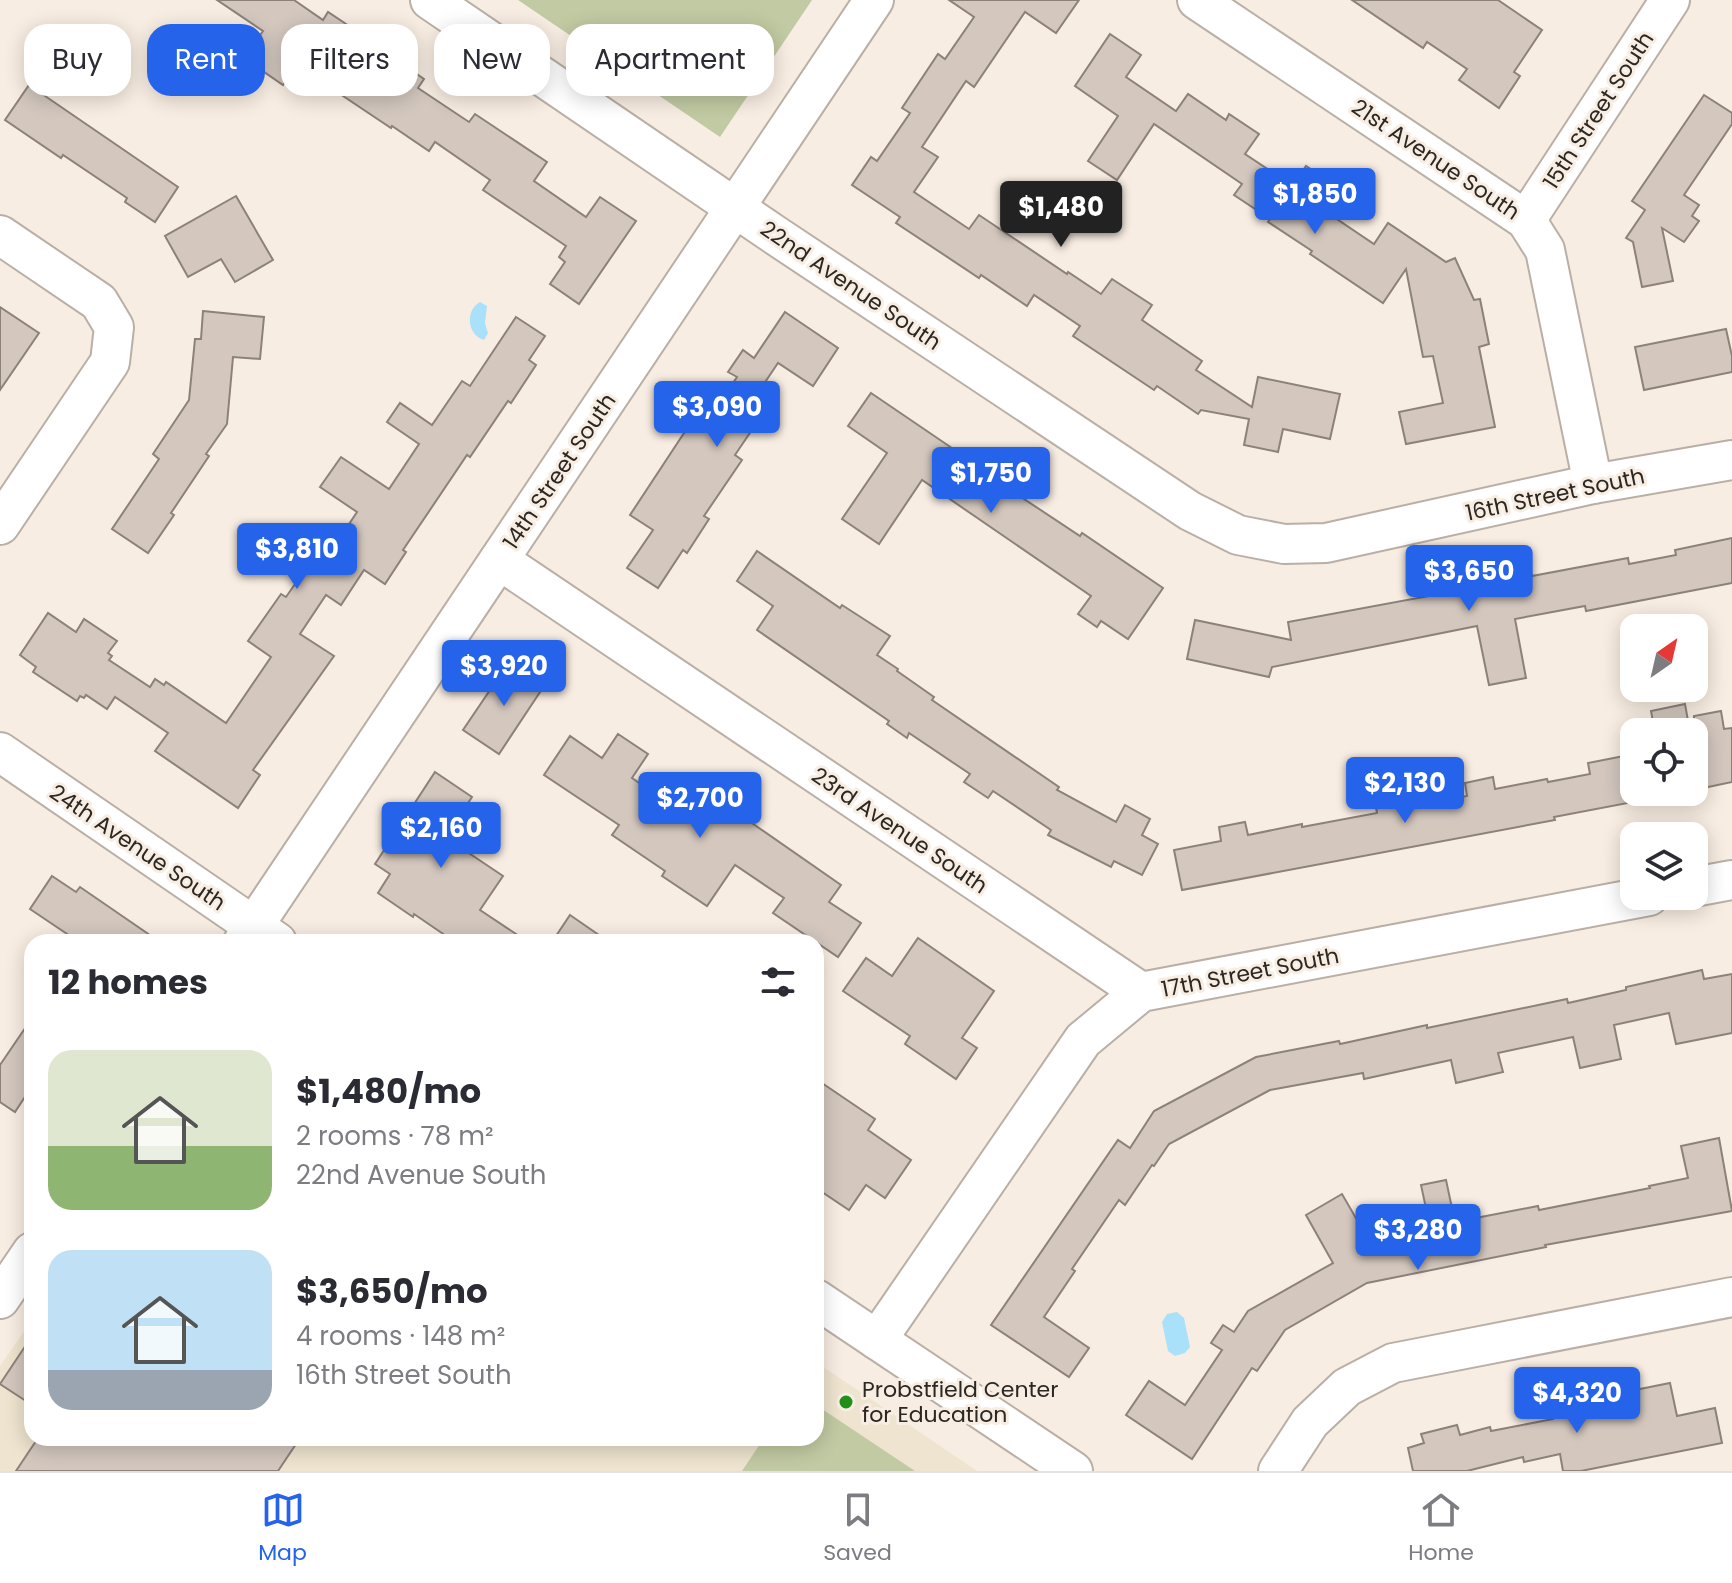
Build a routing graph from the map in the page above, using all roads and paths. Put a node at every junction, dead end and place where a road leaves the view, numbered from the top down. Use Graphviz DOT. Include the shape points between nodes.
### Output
graph roads {
  1 [pos="430,0"];
  2 [pos="874,0"];
  3 [pos="1197,0"];
  4 [pos="1670,0"];
  5 [pos="735,207"];
  6 [pos="1526,220"];
  7 [pos="0,235"];
  8 [pos="1732,460"];
  9 [pos="1593,484"];
  10 [pos="0,525"];
  11 [pos="1284,544"];
  12 [pos="499,560"];
  13 [pos="0,752"];
  14 [pos="1732,880"];
  15 [pos="1708,884"];
  16 [pos="1620,901"];
  17 [pos="254,934"];
  18 [pos="260,934"];
  19 [pos="1141,992"];
  20 [pos="24,1264"];
  21 [pos="1732,1297"];
  22 [pos="0,1299"];
  23 [pos="824,1304"];
  24 [pos="877,1340"];
  25 [pos="1073,1471"];
  26 [pos="1278,1471"];
  1 -- 5 [label="street, 22nd Avenue South"];
  2 -- 5 [label="street, 14th Street South"];
  3 -- 6 [label="street, 21st Avenue South"];
  4 -- 6 [label="street, 15th Street South"];
  5 -- 11 [label="street, 22nd Avenue South" via="1190,511 1238,535"];
  5 -- 12 [label="street, 14th Street South"];
  6 -- 9 [label="street, 21st Avenue South" via="1545,250"];
  7 -- 10 [label="street" via="99,302 114,327 110,362"];
  8 -- 9 [label="street, 16th Street South"];
  9 -- 11 [label="street, 16th Street South" via="1326,543"];
  12 -- 18 [label="street, 14th Street South"];
  12 -- 19 [label="street, 23rd Avenue South"];
  13 -- 17 [label="street, 24th Avenue South"];
  14 -- 15 [label="street"];
  16 -- 19 [label="street, 17th Street South"];
  19 -- 24 [label="street, 17th Street South" via="1083,1040"];
  20 -- 22 [label="street"];
  21 -- 26 [label="street" via="1393,1363 1347,1387 1310,1422"];
  23 -- 24 [label="street"];
  24 -- 25 [label="street"];
}
